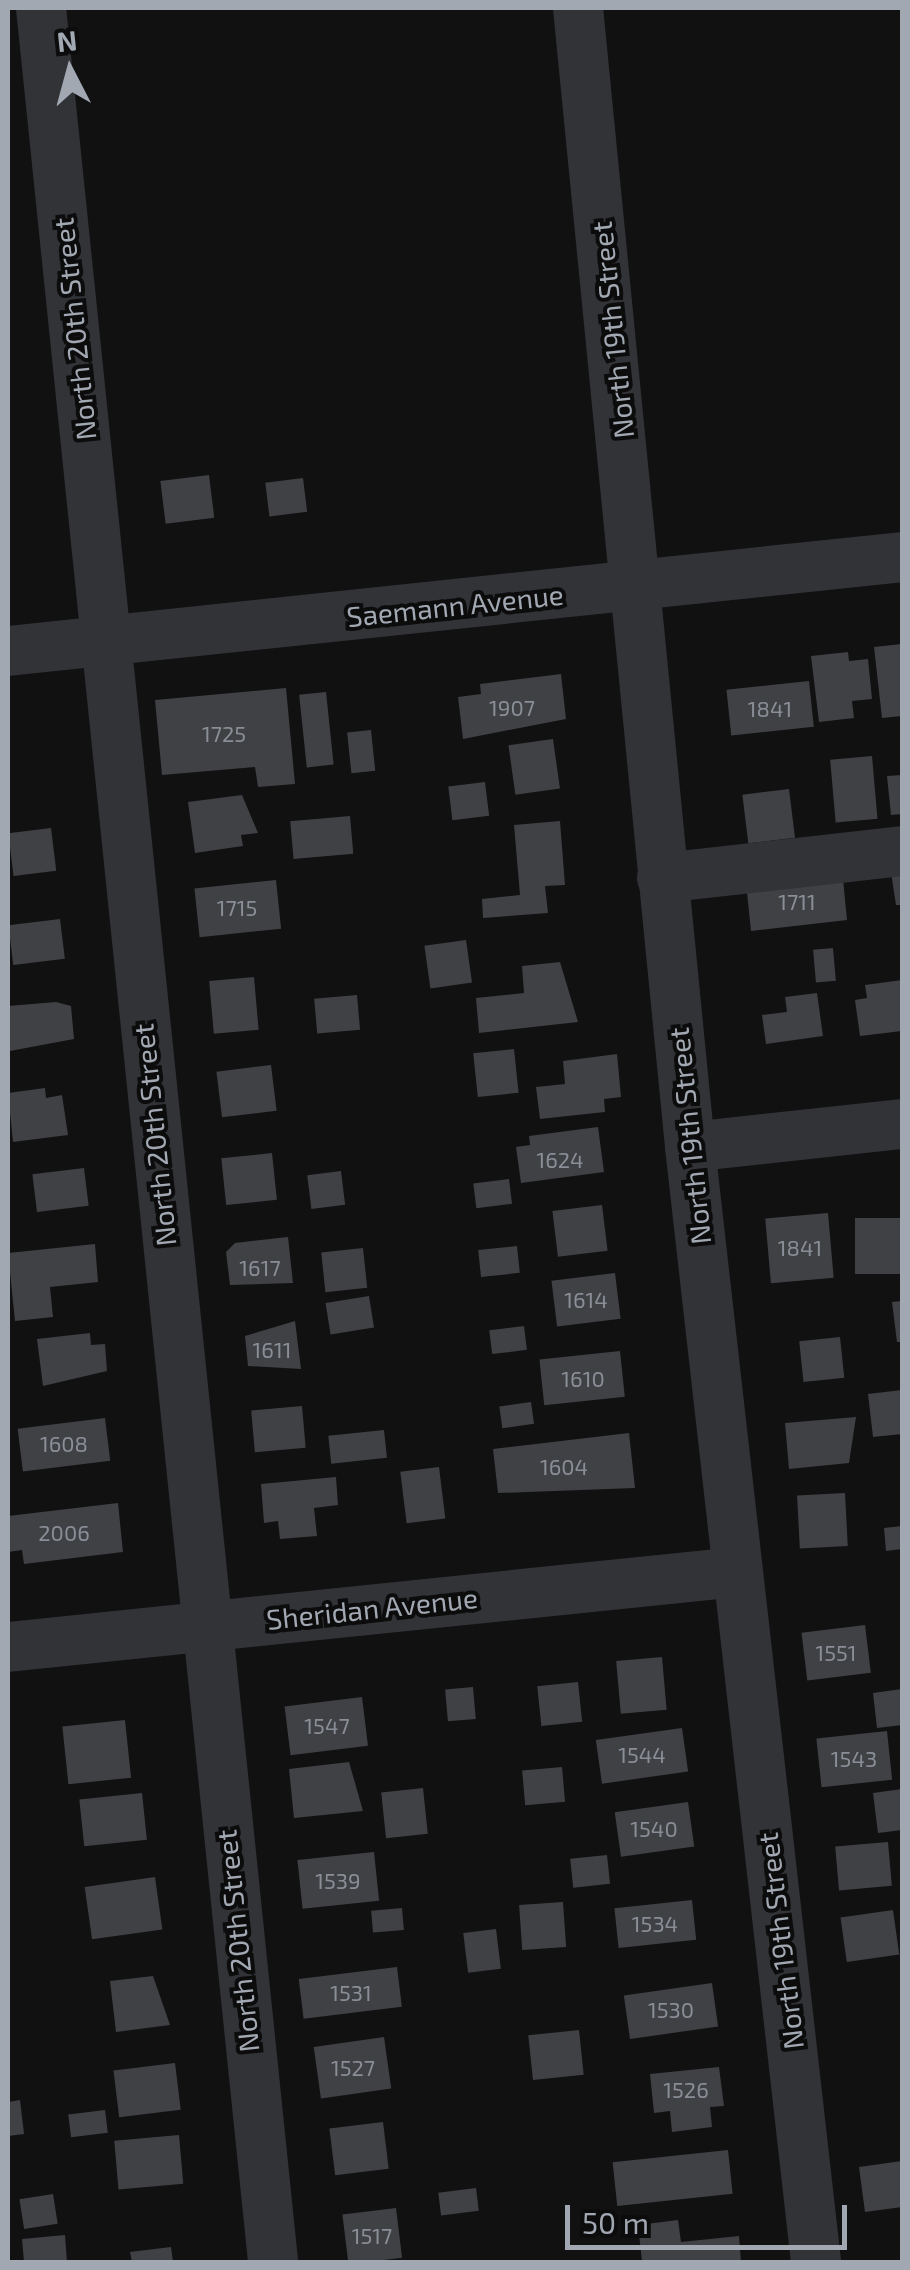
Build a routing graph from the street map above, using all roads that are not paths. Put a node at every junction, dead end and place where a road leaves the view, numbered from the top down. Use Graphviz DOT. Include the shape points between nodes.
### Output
graph roads {
  1 [pos="42,8"];
  2 [pos="578,8"];
  3 [pos="902,557"];
  4 [pos="638,586"];
  5 [pos="106,640"];
  6 [pos="8,650"];
  7 [pos="902,851"];
  8 [pos="662,878"];
  9 [pos="902,1124"];
  10 [pos="690,1146"];
  11 [pos="736,1572"];
  12 [pos="202,1625"];
  13 [pos="8,1647"];
  14 [pos="273,2262"];
  15 [pos="816,2262"];
  1 -- 5 [label="street, North 20th Street"];
  2 -- 4 [label="street, North 19th Street"];
  3 -- 4 [label="street, Saemann Avenue"];
  4 -- 5 [label="street, Saemann Avenue"];
  4 -- 8 [label="street, North 19th Street"];
  5 -- 6 [label="street, Saemann Avenue"];
  5 -- 12 [label="street, North 20th Street"];
  7 -- 8 [label="street"];
  8 -- 10 [label="street, North 19th Street"];
  9 -- 10 [label="street"];
  10 -- 11 [label="street, North 19th Street"];
  11 -- 12 [label="street, Sheridan Avenue"];
  11 -- 15 [label="street, North 19th Street"];
  12 -- 13 [label="street, Sheridan Avenue"];
  12 -- 14 [label="street, North 20th Street"];
}
